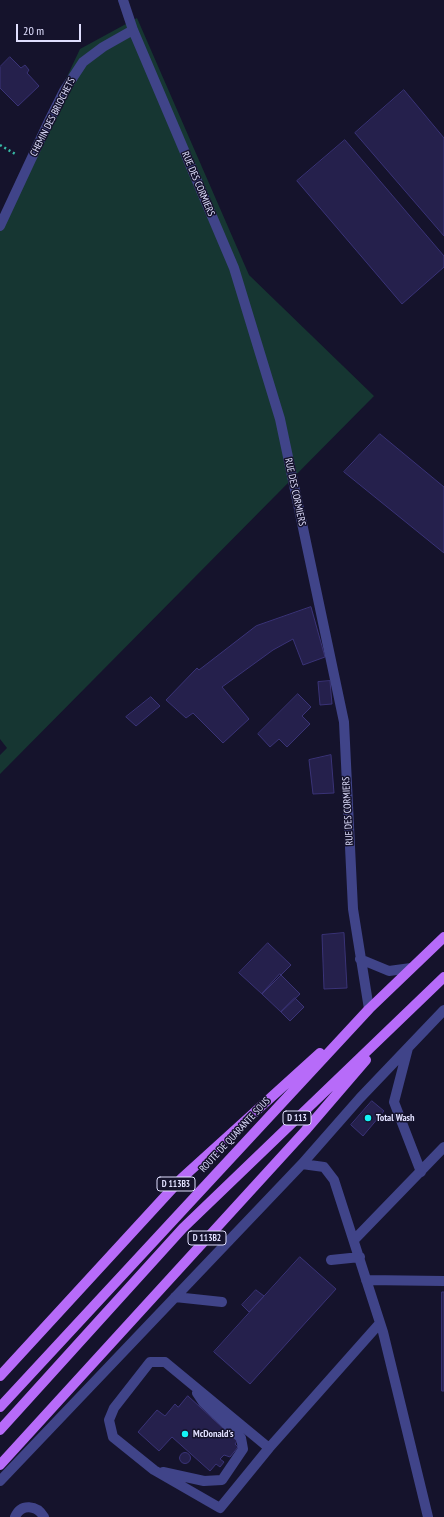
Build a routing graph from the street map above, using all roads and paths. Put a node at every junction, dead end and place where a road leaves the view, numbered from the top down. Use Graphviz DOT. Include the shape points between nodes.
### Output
graph roads {
  1 [pos="124,0"];
  2 [pos="133,30"];
  3 [pos="0,226"];
  4 [pos="444,937"];
  5 [pos="360,959"];
  6 [pos="411,968"];
  7 [pos="444,977"];
  8 [pos="412,1008"];
  9 [pos="369,1009"];
  10 [pos="444,1010"];
  11 [pos="409,1046"];
  12 [pos="444,1147"];
  13 [pos="302,1164"];
  14 [pos="421,1172"];
  15 [pos="354,1240"];
  16 [pos="360,1257"];
  17 [pos="331,1260"];
  18 [pos="366,1280"];
  19 [pos="444,1281"];
  20 [pos="175,1297"];
  21 [pos="222,1302"];
  22 [pos="380,1323"];
  23 [pos="0,1376"];
  24 [pos="191,1384"];
  25 [pos="0,1407"];
  26 [pos="0,1430"];
  27 [pos="269,1448"];
  28 [pos="0,1465"];
  29 [pos="154,1470"];
  30 [pos="0,1481"];
  31 [pos="14,1517"];
  32 [pos="44,1517"];
  33 [pos="428,1517"];
  1 -- 2 [label="street, RUE DES CORMIERS"];
  2 -- 3 [label="street, CHEMIN DES BRIOCHETS" via="83,62 52,116"];
  2 -- 5 [label="street, RUE DES CORMIERS" via="234,268 280,419 344,722 353,909"];
  4 -- 6 [label="main road, ROUTE DE QUARANTE SOUS / D 113"];
  5 -- 6 [label="street" via="389,971"];
  5 -- 9 [label="street, RUE DES CORMIERS"];
  6 -- 9 [label="main road, ROUTE DE QUARANTE SOUS / D 113"];
  7 -- 8 [label="main road, D 113"];
  8 -- 26 [label="main road, D 113" via="183,1228"];
  8 -- 28 [label="main road, D 113B2" via="305,1131"];
  9 -- 23 [label="main road, D 113B3" via="182,1178"];
  9 -- 25 [label="main road, ROUTE DE QUARANTE SOUS / D 113"];
  10 -- 11 [label="street"];
  11 -- 13 [label="street"];
  11 -- 14 [label="street" via="394,1102"];
  12 -- 14 [label="street"];
  13 -- 15 [label="street" via="324,1167 334,1180"];
  13 -- 20 [label="street"];
  14 -- 15 [label="street"];
  15 -- 16 [label="street"];
  16 -- 17 [label="street"];
  16 -- 18 [label="street"];
  18 -- 19 [label="street"];
  18 -- 22 [label="street"];
  20 -- 21 [label="street"];
  20 -- 30 [label="street"];
  22 -- 27 [label="street"];
  22 -- 33 [label="street"];
  24 -- 27 [label="street"];
  24 -- 29 [label="street" via="165,1362 150,1362 114,1408 109,1420 113,1437"];
  24 -- 29 [label="street" via="203,1402 241,1438 243,1449 222,1480 204,1481"];
  27 -- 29 [label="street" via="220,1508"];
  31 -- 32 [label="street" via="28,1507 37,1509"];
}
